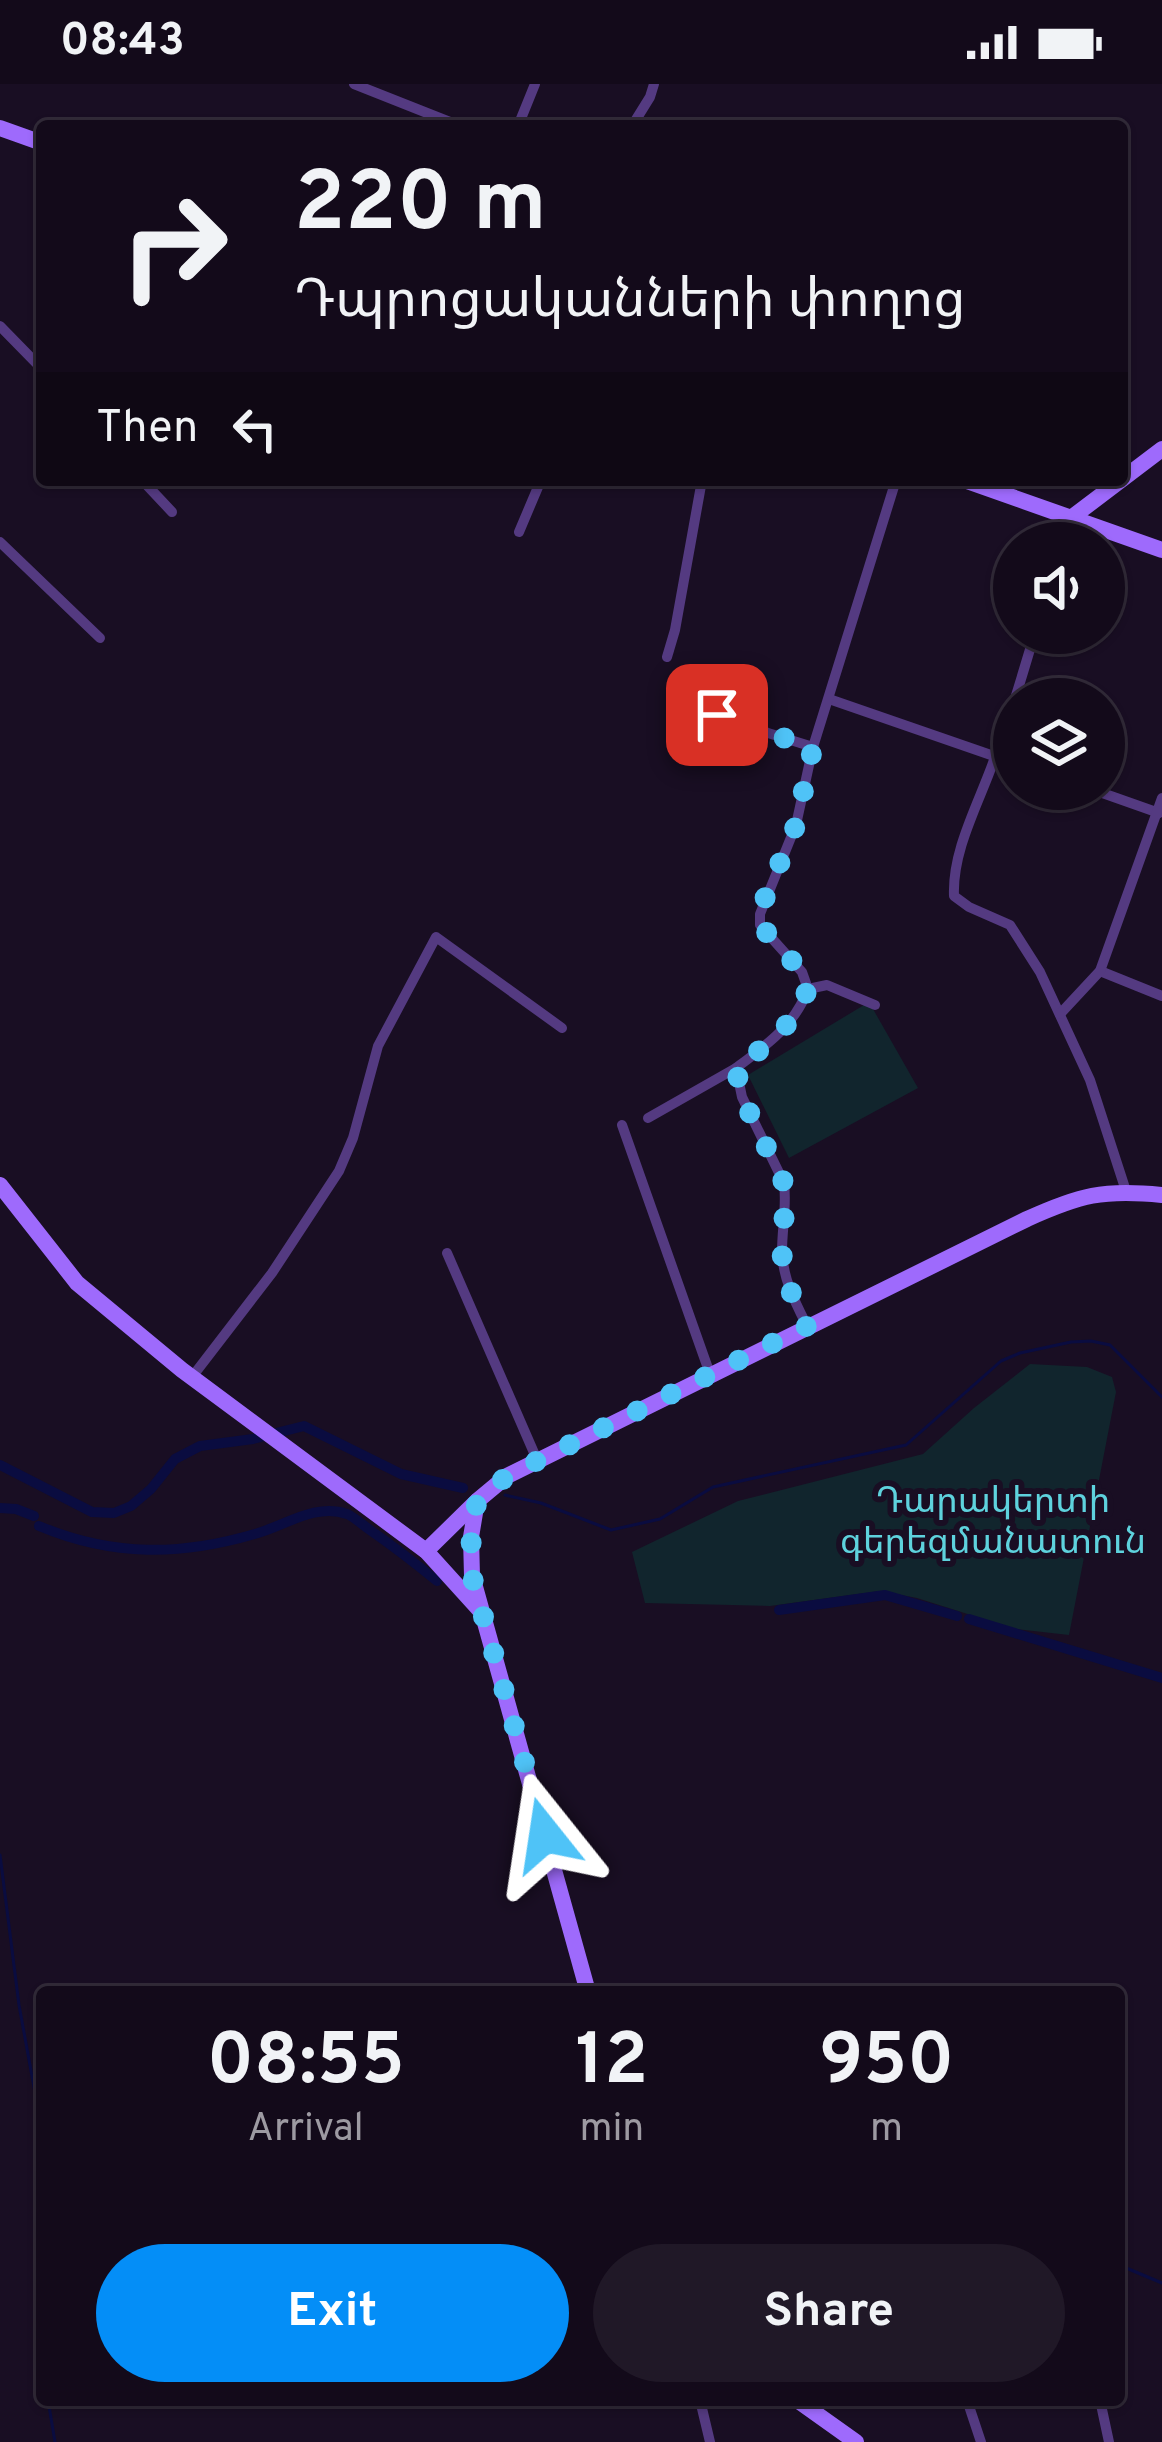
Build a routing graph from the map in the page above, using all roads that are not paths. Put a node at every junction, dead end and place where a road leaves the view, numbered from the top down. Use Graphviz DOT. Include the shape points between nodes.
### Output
graph roads {
  1 [pos="354,84"];
  2 [pos="535,84"];
  3 [pos="653,84"];
  4 [pos="445,120"];
  5 [pos="520,120"];
  6 [pos="636,120"];
  7 [pos="1,130"];
  8 [pos="36,141"];
  9 [pos="0,326"];
  10 [pos="36,363"];
  11 [pos="1162,449"];
  12 [pos="1128,475"];
  13 [pos="148,486"];
  14 [pos="538,486"];
  15 [pos="701,486"];
  16 [pos="894,486"];
  17 [pos="981,486"];
  18 [pos="1113,486"];
  19 [pos="172,512"];
  20 [pos="1071,518"];
  21 [pos="1070,522"];
  22 [pos="519,532"];
  23 [pos="0,542"];
  24 [pos="1162,550"];
  25 [pos="100,638"];
  26 [pos="667,657"];
  27 [pos="829,699"];
  28 [pos="715,727"];
  29 [pos="813,747"];
  30 [pos="993,755"];
  31 [pos="993,764"];
  32 [pos="1162,798"];
  33 [pos="1125,801"];
  34 [pos="1160,813"];
  35 [pos="1100,971"];
  36 [pos="808,988"];
  37 [pos="1162,996"];
  38 [pos="875,1005"];
  39 [pos="1060,1014"];
  40 [pos="562,1028"];
  41 [pos="736,1068"];
  42 [pos="648,1118"];
  43 [pos="622,1125"];
  44 [pos="0,1185"];
  45 [pos="1126,1191"];
  46 [pos="1162,1195"];
  47 [pos="446,1253"];
  48 [pos="807,1326"];
  49 [pos="710,1374"];
  50 [pos="192,1377"];
  51 [pos="538,1462"];
  52 [pos="477,1501"];
  53 [pos="426,1551"];
  54 [pos="484,1615"];
  55 [pos="587,1986"];
  56 [pos="701,2406"];
  57 [pos="805,2406"];
  58 [pos="969,2406"];
  59 [pos="1101,2406"];
  60 [pos="710,2442"];
  61 [pos="856,2442"];
  62 [pos="981,2442"];
  63 [pos="1109,2442"];
  1 -- 4 [label="street"];
  2 -- 5 [label="street"];
  3 -- 6 [label="street"];
  7 -- 8 [label="main road"];
  9 -- 10 [label="street"];
  11 -- 12 [label="main road"];
  13 -- 19 [label="street"];
  14 -- 22 [label="street"];
  15 -- 26 [label="street"];
  16 -- 27 [label="street"];
  17 -- 20 [label="main road"];
  18 -- 20 [label="main road"];
  20 -- 21 [label="street"];
  20 -- 24 [label="main road"];
  23 -- 25 [label="street"];
  27 -- 29 [label="street"];
  27 -- 30 [label="street"];
  28 -- 29 [label="street" via="717,715 728,715"];
  29 -- 36 [label="street" via="760,925"];
  31 -- 39 [label="street" via="954,896 1010,925"];
  32 -- 34 [label="street"];
  33 -- 34 [label="street"];
  34 -- 35 [label="street"];
  35 -- 37 [label="street"];
  35 -- 39 [label="street"];
  36 -- 38 [label="street" via="827,985"];
  36 -- 41 [label="street" via="786,1028"];
  39 -- 45 [label="street"];
  40 -- 50 [label="street" via="436,937 378,1046 339,1172"];
  41 -- 42 [label="street"];
  41 -- 48 [label="street" via="784,1183 782,1252"];
  43 -- 49 [label="street"];
  44 -- 50 [label="main road" via="77,1283"];
  45 -- 46 [label="main road"];
  45 -- 48 [label="main road" via="1067,1201"];
  47 -- 51 [label="street"];
  48 -- 49 [label="main road"];
  49 -- 51 [label="main road"];
  50 -- 53 [label="main road"];
  51 -- 52 [label="main road"];
  52 -- 53 [label="main road"];
  52 -- 54 [label="main road" via="472,1576"];
  53 -- 54 [label="main road"];
  54 -- 55 [label="main road"];
  56 -- 60 [label="street"];
  57 -- 61 [label="main road"];
  58 -- 62 [label="street"];
  59 -- 63 [label="street"];
}
